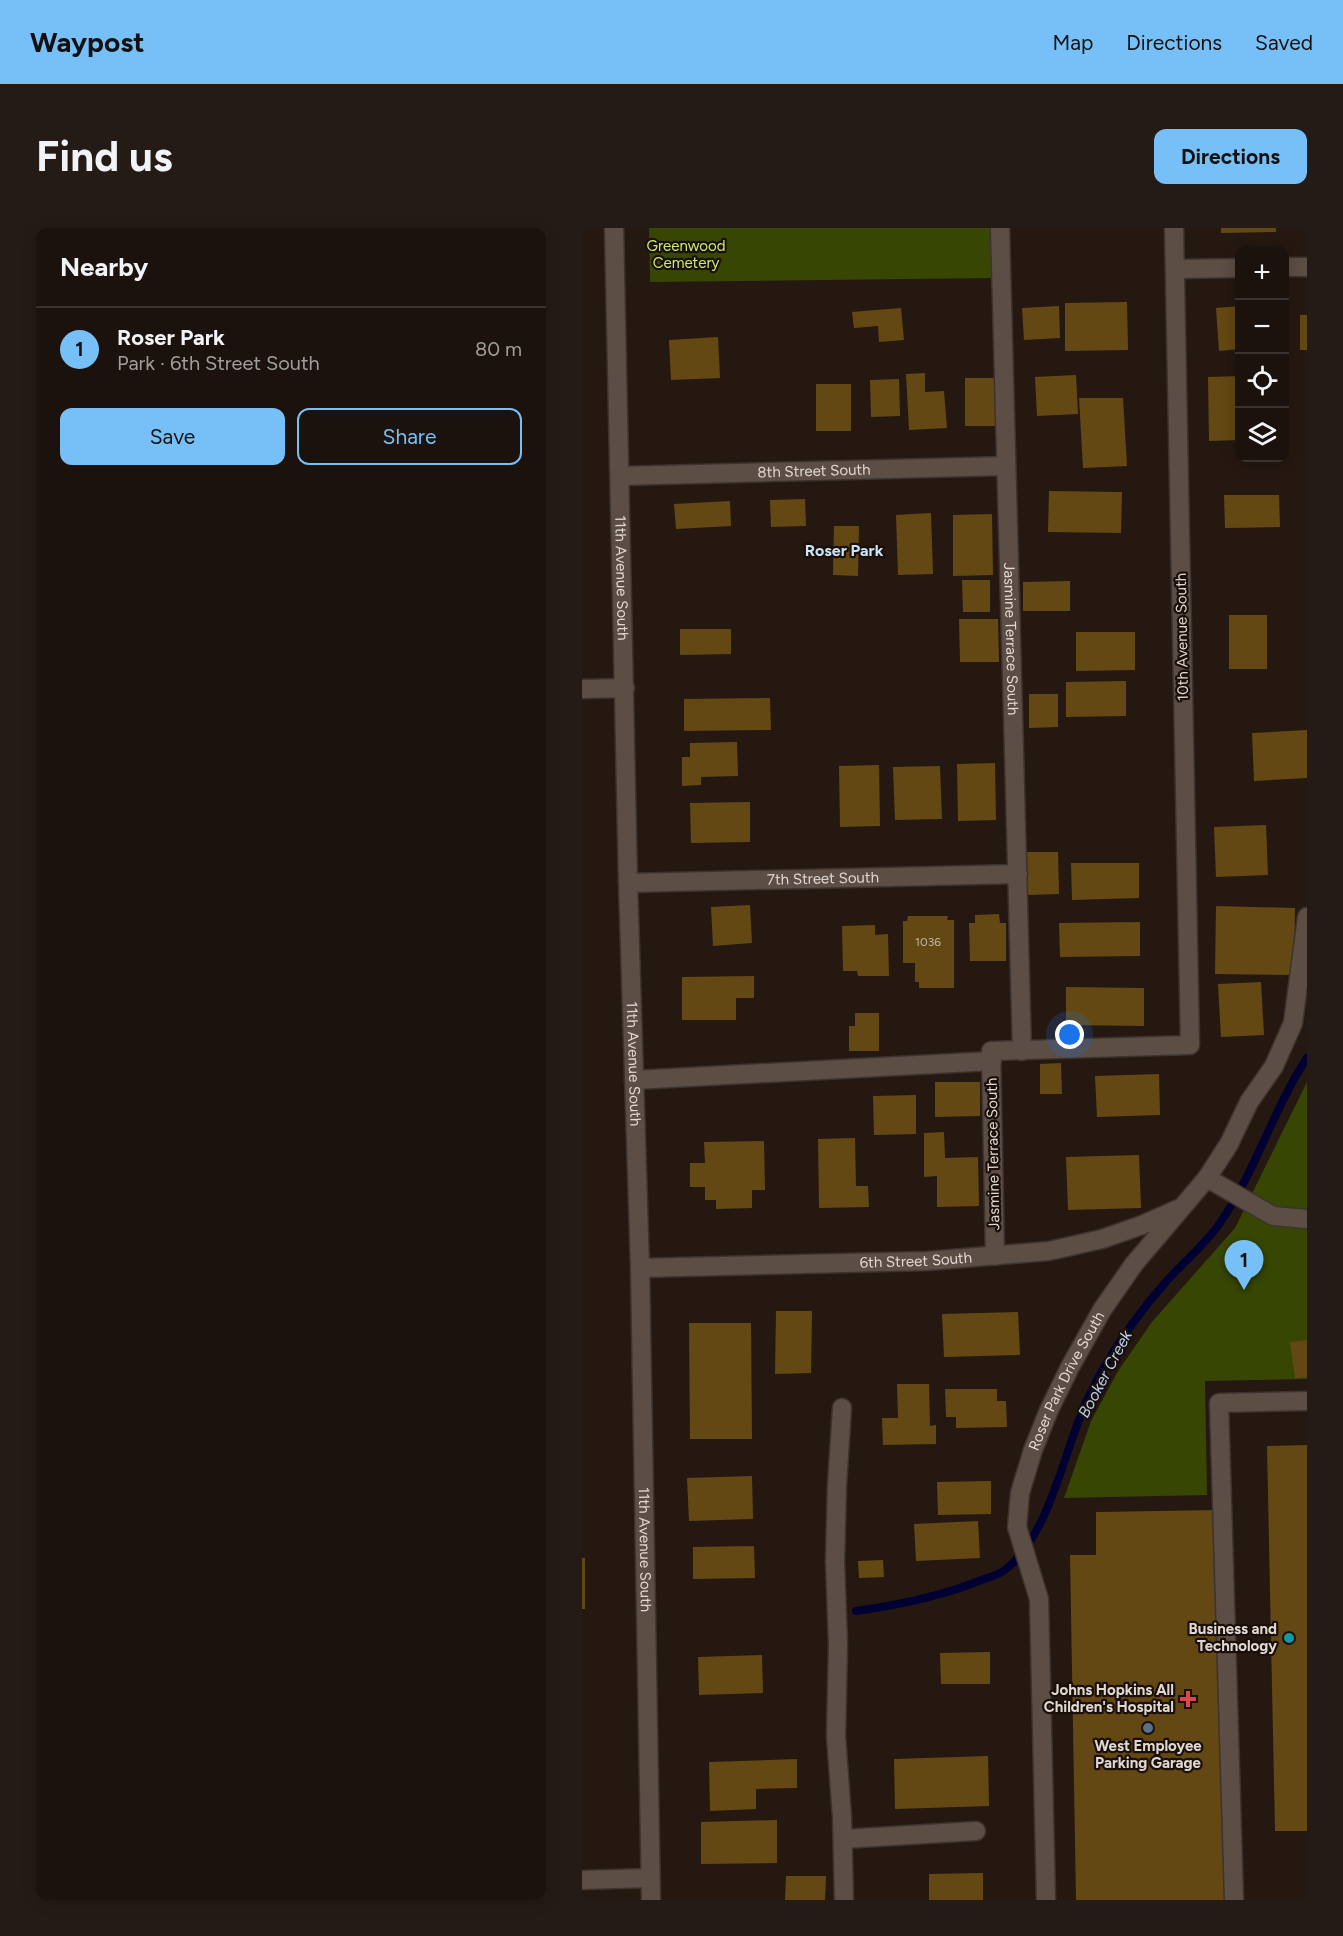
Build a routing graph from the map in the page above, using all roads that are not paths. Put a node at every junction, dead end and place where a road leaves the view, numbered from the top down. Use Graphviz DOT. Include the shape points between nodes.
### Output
graph roads {
  1 [pos="614,228"];
  2 [pos="1000,228"];
  3 [pos="1174,228"];
  4 [pos="1289,267"];
  5 [pos="1307,267"];
  6 [pos="1235,268"];
  7 [pos="1174,269"];
  8 [pos="1006,466"];
  9 [pos="620,476"];
  10 [pos="625,688"];
  11 [pos="582,689"];
  12 [pos="1018,874"];
  13 [pos="628,883"];
  14 [pos="1307,917"];
  15 [pos="1022,1051"];
  16 [pos="992,1056"];
  17 [pos="634,1080"];
  18 [pos="1207,1178"];
  19 [pos="1183,1207"];
  20 [pos="1307,1219"];
  21 [pos="995,1256"];
  22 [pos="640,1268"];
  23 [pos="1307,1401"];
  24 [pos="842,1408"];
  25 [pos="976,1832"];
  26 [pos="843,1839"];
  27 [pos="650,1878"];
  28 [pos="582,1880"];
  29 [pos="651,1900"];
  30 [pos="844,1900"];
  31 [pos="1046,1900"];
  32 [pos="1234,1900"];
  1 -- 9 [label="street, 11th Avenue South"];
  2 -- 8 [label="street, Jasmine Terrace South"];
  3 -- 7 [label="street, 10th Avenue South"];
  4 -- 5 [label="street"];
  6 -- 7 [label="street"];
  7 -- 15 [label="street, 10th Avenue South" via="1190,1045"];
  8 -- 9 [label="street, 8th Street South"];
  8 -- 12 [label="street, Jasmine Terrace South"];
  9 -- 10 [label="street, 11th Avenue South"];
  10 -- 11 [label="street"];
  10 -- 13 [label="street, 11th Avenue South"];
  12 -- 13 [label="street, 7th Street South"];
  12 -- 15 [label="street, Jasmine Terrace South"];
  13 -- 17 [label="street, 11th Avenue South"];
  14 -- 18 [label="street, Roser Park Drive South" via="1293,1023 1274,1066"];
  15 -- 16 [label="street"];
  16 -- 17 [label="street"];
  16 -- 21 [label="street, Jasmine Terrace South"];
  17 -- 22 [label="street, 11th Avenue South"];
  18 -- 19 [label="street, Roser Park Drive South"];
  18 -- 20 [label="street" via="1273,1216"];
  19 -- 21 [label="street, 6th Street South" via="1102,1239 1049,1251"];
  19 -- 31 [label="street, Roser Park Drive South" via="1134,1264 1102,1310 1049,1410 1020,1493 1017,1527 1039,1599"];
  21 -- 22 [label="street, 6th Street South"];
  22 -- 27 [label="street, 11th Avenue South"];
  23 -- 32 [label="street" via="1220,1403"];
  24 -- 26 [label="street" via="835,1561 836,1736"];
  25 -- 26 [label="street"];
  26 -- 30 [label="street"];
  27 -- 28 [label="street"];
  27 -- 29 [label="street, 11th Avenue South"];
}
